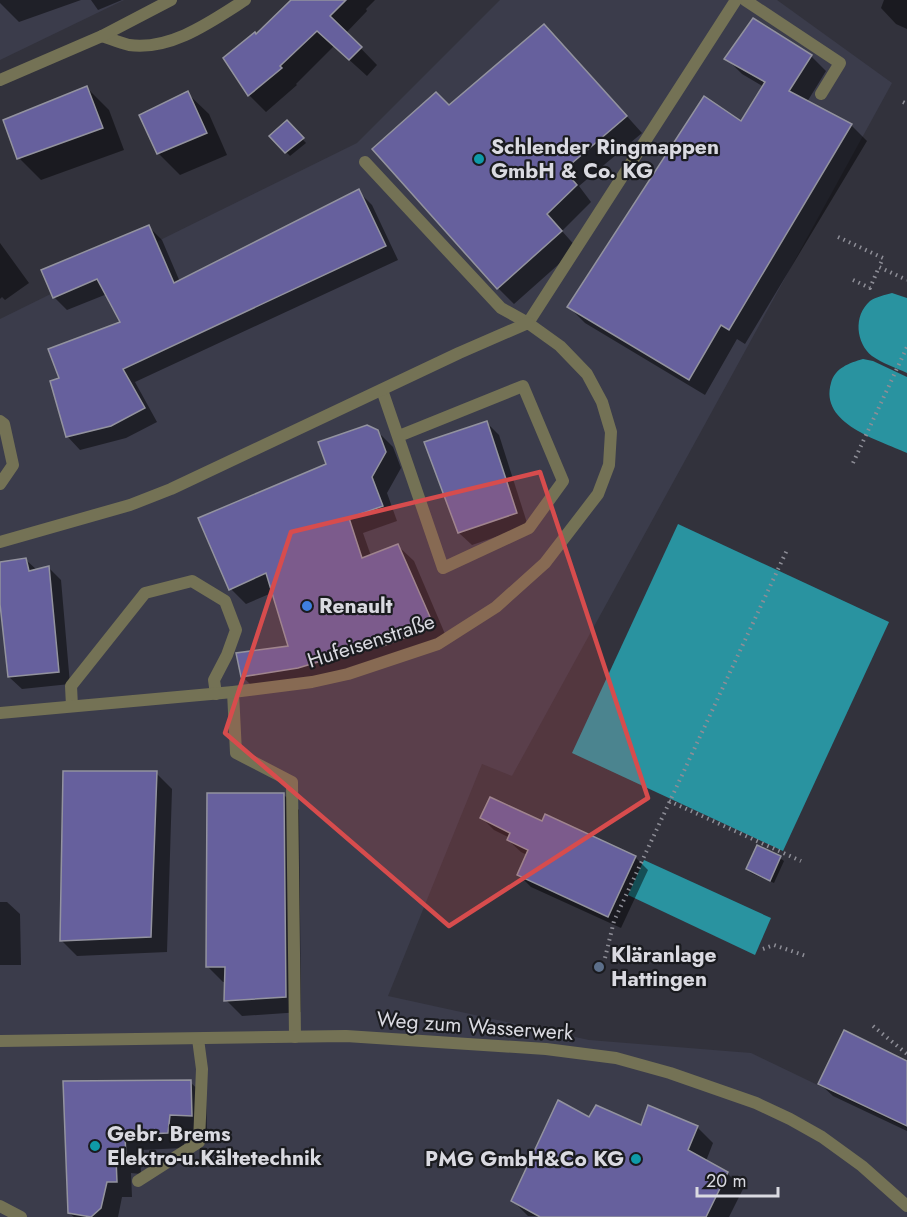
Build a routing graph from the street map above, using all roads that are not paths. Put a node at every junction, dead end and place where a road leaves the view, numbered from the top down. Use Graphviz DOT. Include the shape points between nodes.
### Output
graph roads {
  1 [pos="171,0"];
  2 [pos="245,0"];
  3 [pos="736,0"];
  4 [pos="745,0"];
  5 [pos="102,36"];
  6 [pos="0,80"];
  7 [pos="822,94"];
  8 [pos="366,162"];
  9 [pos="528,323"];
  10 [pos="382,390"];
  11 [pos="0,421"];
  12 [pos="399,436"];
  13 [pos="0,484"];
  14 [pos="0,542"];
  15 [pos="233,692"];
  16 [pos="216,694"];
  17 [pos="72,706"];
  18 [pos="0,713"];
  19 [pos="295,1037"];
  20 [pos="198,1039"];
  21 [pos="0,1041"];
  22 [pos="138,1181"];
  23 [pos="0,1206"];
  24 [pos="907,1206"];
  25 [pos="21,1217"];
  1 -- 5 [label="street"];
  2 -- 5 [label="street" via="187,33 152,45 128,45"];
  3 -- 9 [label="street"];
  4 -- 7 [label="street" via="840,63"];
  5 -- 6 [label="street"];
  8 -- 9 [label="street, Hufeisenstraße" via="501,308"];
  9 -- 10 [label="street"];
  9 -- 15 [label="street, Hufeisenstraße" via="560,346 587,374 602,402 611,432 609,465 598,494 545,564 496,608 438,644 348,674"];
  10 -- 12 [label="street"];
  10 -- 14 [label="street" via="130,506"];
  11 -- 13 [label="street" via="13,465"];
  12 -- 12 [label="street" via="443,568 529,528 563,482 523,386"];
  15 -- 16 [label="street, Hufeisenstraße"];
  15 -- 19 [label="street" via="236,753 292,782"];
  16 -- 17 [label="street, Hufeisenstraße"];
  16 -- 17 [label="street" via="214,680 236,630 225,601 192,581 145,593 71,686"];
  17 -- 18 [label="street, Hufeisenstraße"];
  19 -- 20 [label="street, Weg zum Wasserwerk"];
  19 -- 24 [label="street, Weg zum Wasserwerk" via="346,1036 534,1048 616,1058 745,1099 790,1119 862,1166"];
  20 -- 21 [label="street, Weg zum Wasserwerk"];
  20 -- 22 [label="street" via="202,1069 199,1142"];
  23 -- 25 [label="street"];
}
